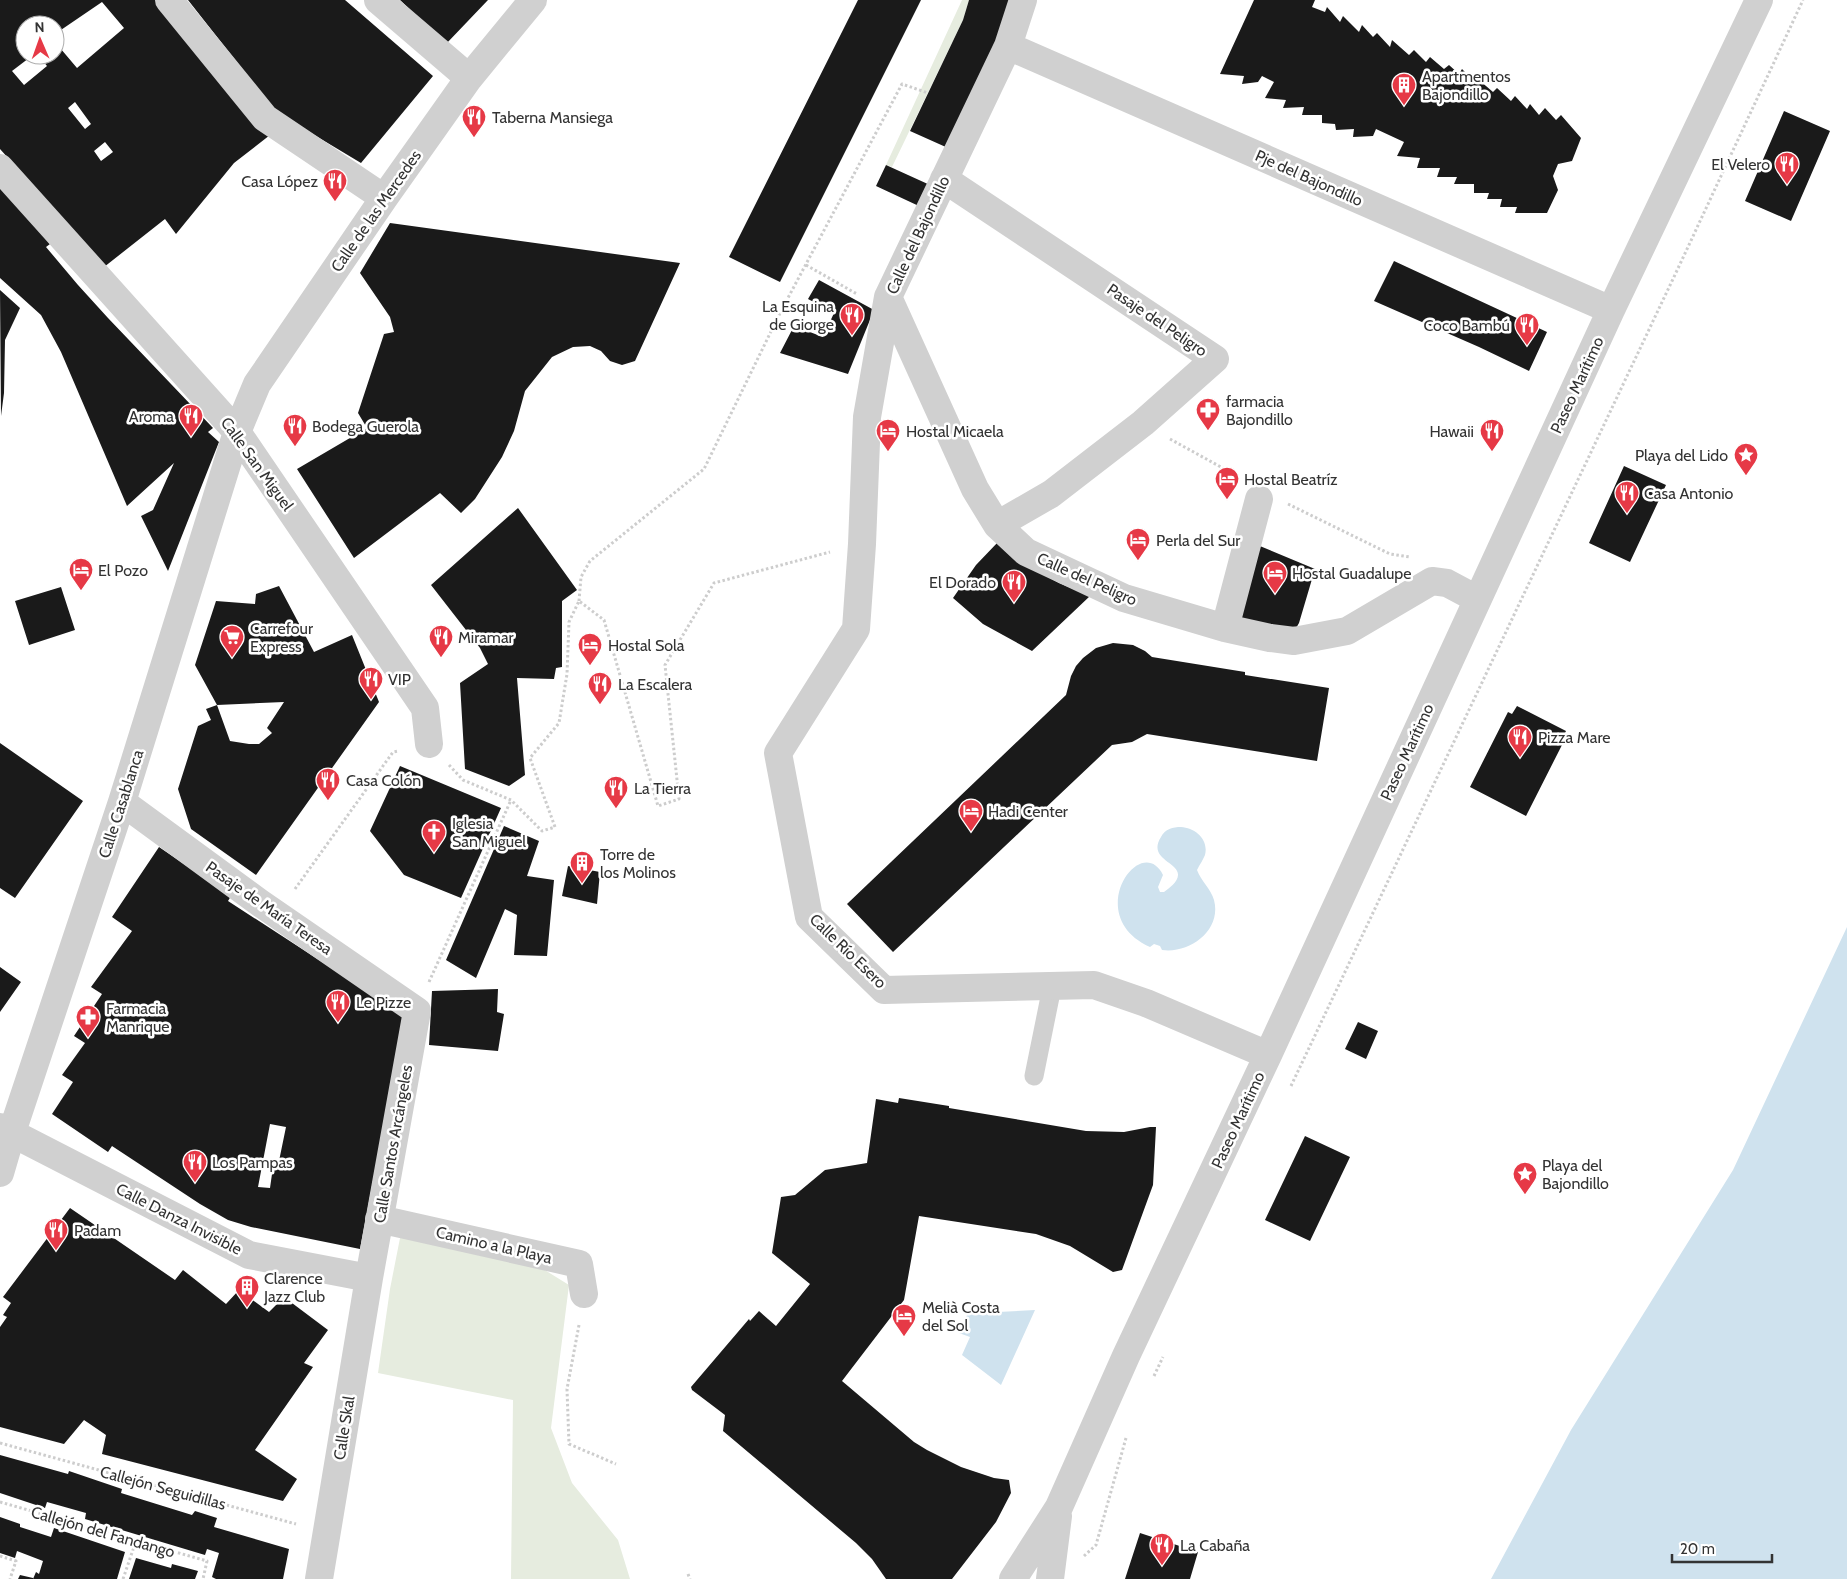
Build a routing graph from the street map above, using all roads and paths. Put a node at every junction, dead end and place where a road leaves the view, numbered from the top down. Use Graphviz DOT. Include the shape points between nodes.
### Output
graph roads {
  1 [pos="169,0"];
  2 [pos="378,0"];
  3 [pos="533,0"];
  4 [pos="1023,0"];
  5 [pos="1759,0"];
  6 [pos="1803,0"];
  7 [pos="1008,46"];
  8 [pos="469,78"];
  9 [pos="928,93"];
  10 [pos="0,168"];
  11 [pos="944,179"];
  12 [pos="384,198"];
  13 [pos="806,265"];
  14 [pos="856,294"];
  15 [pos="888,297"];
  16 [pos="1611,310"];
  17 [pos="1143,423"];
  18 [pos="237,432"];
  19 [pos="1242,479"];
  20 [pos="1271,500"];
  21 [pos="997,524"];
  22 [pos="862,544"];
  23 [pos="1419,559"];
  24 [pos="1477,599"];
  25 [pos="578,601"];
  26 [pos="1225,628"];
  27 [pos="429,744"];
  28 [pos="393,752"];
  29 [pos="511,800"];
  30 [pos="122,802"];
  31 [pos="276,914"];
  32 [pos="443,951"];
  33 [pos="1052,987"];
  34 [pos="417,1011"];
  35 [pos="1268,1055"];
  36 [pos="1034,1076"];
  37 [pos="1288,1092"];
  38 [pos="6,1129"];
  39 [pos="0,1173"];
  40 [pos="380,1219"];
  41 [pos="369,1278"];
  42 [pos="584,1294"];
  43 [pos="1165,1352"];
  44 [pos="1152,1379"];
  45 [pos="1128,1433"];
  46 [pos="0,1443"];
  47 [pos="616,1464"];
  48 [pos="0,1502"];
  49 [pos="1059,1507"];
  50 [pos="326,1532"];
  51 [pos="136,1541"];
  52 [pos="0,1556"];
  53 [pos="1082,1558"];
  54 [pos="688,1574"];
  55 [pos="10,1579"];
  56 [pos="123,1579"];
  57 [pos="203,1579"];
  58 [pos="319,1579"];
  59 [pos="690,1579"];
  60 [pos="1014,1579"];
  61 [pos="1050,1579"];
  1 -- 12 [label="street" via="265,118"];
  2 -- 8 [label="street"];
  3 -- 8 [label="street, Calle de las Mercedes"];
  4 -- 7 [label="street, Calle del Bajondillo"];
  5 -- 16 [label="street, Paseo Marítimo"];
  6 -- 37 [label="path"];
  7 -- 11 [label="street, Calle del Bajondillo"];
  7 -- 16 [label="street, Pje del Bajondillo"];
  8 -- 12 [label="street, Calle de las Mercedes"];
  9 -- 13 [label="path" via="902,84"];
  10 -- 18 [label="street, Calle San Miguel"];
  11 -- 15 [label="street, Calle del Bajondillo"];
  11 -- 17 [label="street, Pasaje del Peligro" via="1215,359"];
  12 -- 18 [label="street, Calle de las Mercedes" via="257,384"];
  13 -- 14 [label="path"];
  13 -- 25 [label="path" via="704,469 590,561 581,577"];
  15 -- 21 [label="street, Calle del Peligro" via="975,489"];
  15 -- 22 [label="street, Calle del Bajondillo" via="867,418"];
  16 -- 24 [label="street, Paseo Marítimo"];
  17 -- 19 [label="path"];
  17 -- 21 [label="street, Pasaje del Peligro" via="1051,494"];
  18 -- 27 [label="street, Calle San Miguel" via="425,708"];
  18 -- 30 [label="street, Calle Casablanca"];
  20 -- 23 [label="path" via="1390,554"];
  20 -- 26 [label="street"];
  21 -- 26 [label="street, Calle del Peligro" via="1026,552 1124,598"];
  22 -- 25 [label="path" via="714,583 665,666 679,799 658,806 604,620"];
  22 -- 33 [label="street, Calle Río Esero" via="856,629 778,753 809,917 884,990"];
  24 -- 26 [label="street, Calle del Peligro" via="1447,583 1432,581 1347,631 1318,638 1294,641"];
  24 -- 35 [label="street, Paseo Marítimo"];
  25 -- 29 [label="path" via="569,622 567,674 559,722 530,758 555,827 542,831"];
  27 -- 29 [label="path" via="464,780"];
  28 -- 31 [label="path"];
  29 -- 32 [label="path"];
  30 -- 31 [label="street, Pasaje de María Teresa"];
  30 -- 38 [label="street, Calle Casablanca"];
  31 -- 34 [label="street, Pasaje de María Teresa"];
  33 -- 35 [label="street, Calle Río Esero" via="1094,985 1146,1003"];
  33 -- 36 [label="lane"];
  34 -- 40 [label="street, Calle Santos Arcángeles"];
  35 -- 49 [label="street, Paseo Marítimo" via="1126,1356"];
  38 -- 39 [label="street, Calle Casablanca"];
  38 -- 41 [label="street, Calle Danza Invisible" via="249,1255"];
  40 -- 41 [label="street, Calle Santos Arcángeles"];
  40 -- 42 [label="street, Camino a la Playa" via="579,1264"];
  41 -- 50 [label="street, Calle Skal"];
  42 -- 47 [label="path" via="567,1389 569,1444"];
  43 -- 44 [label="path"];
  45 -- 53 [label="path" via="1096,1545"];
  46 -- 50 [label="path, Callejón Seguidillas"];
  48 -- 51 [label="path, Callejón del Fandango"];
  49 -- 60 [label="street, Paseo Marítimo"];
  49 -- 61 [label="street, Paseo Marítimo"];
  50 -- 58 [label="street, Calle Skal"];
  51 -- 56 [label="path"];
  51 -- 57 [label="path, Callejón del Fandango" via="206,1561"];
  52 -- 55 [label="path" via="16,1561"];
  54 -- 59 [label="path"];
}
